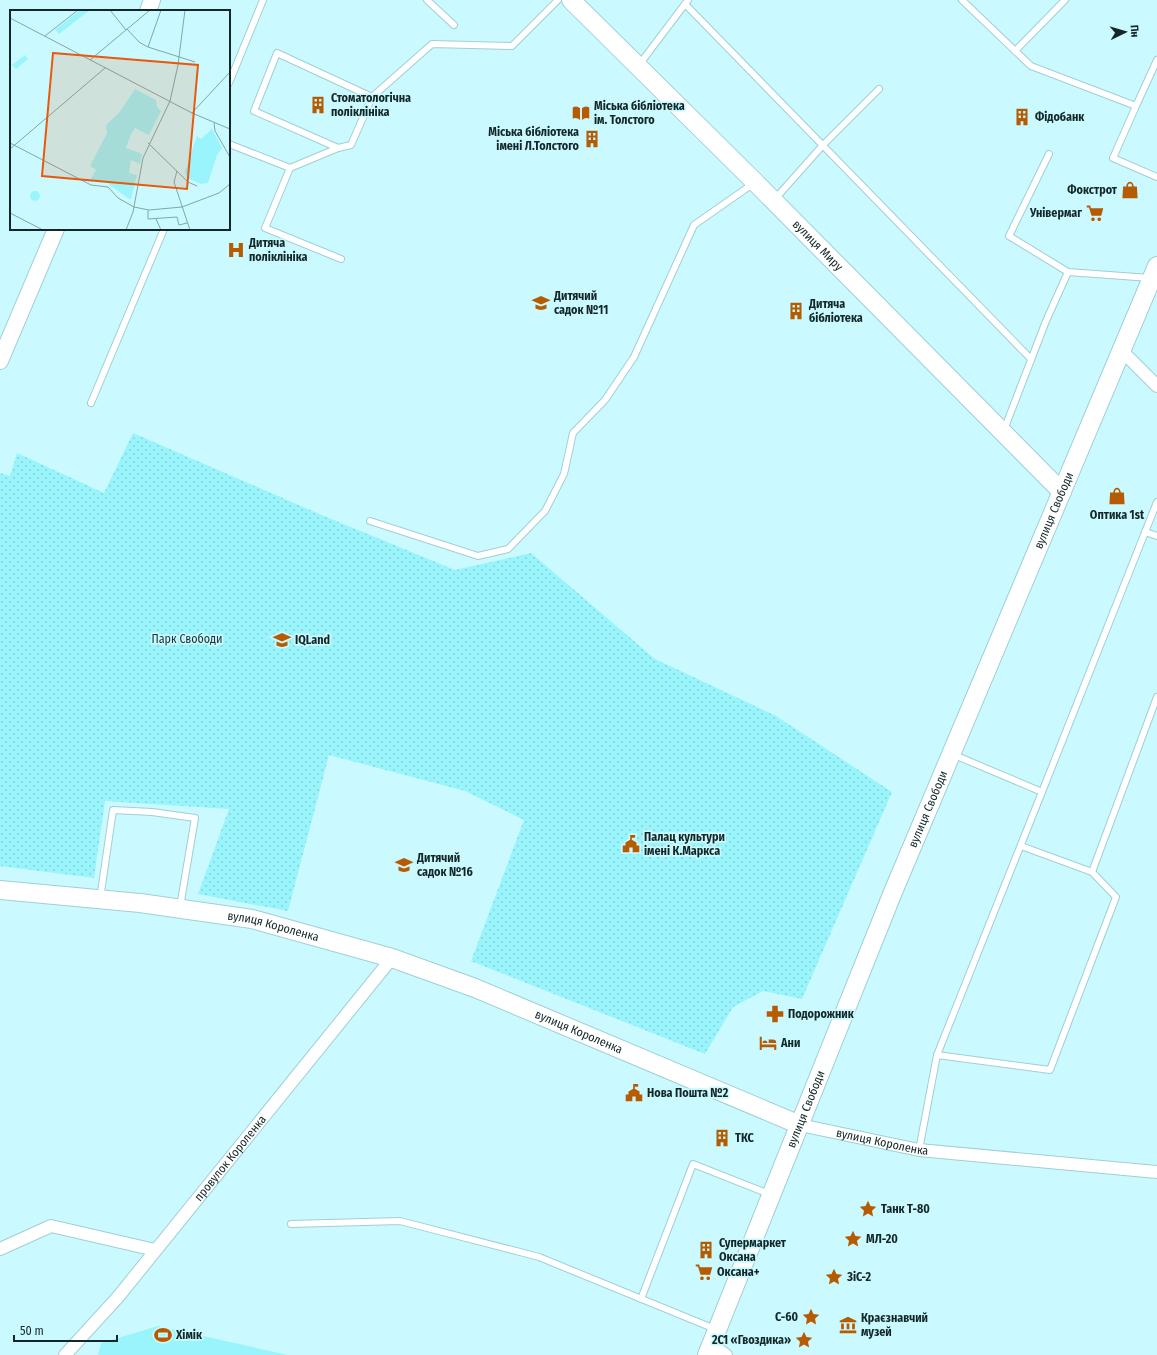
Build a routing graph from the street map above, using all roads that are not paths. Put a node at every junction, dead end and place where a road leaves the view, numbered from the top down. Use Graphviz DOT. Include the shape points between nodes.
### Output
graph roads {
  1 [pos="152,0"];
  2 [pos="263,0"];
  3 [pos="427,0"];
  4 [pos="558,0"];
  5 [pos="571,0"];
  6 [pos="962,0"];
  7 [pos="1065,0"];
  8 [pos="686,2"];
  9 [pos="148,10"];
  10 [pos="454,25"];
  11 [pos="1015,51"];
  12 [pos="1157,60"];
  13 [pos="638,66"];
  14 [pos="230,81"];
  15 [pos="879,89"];
  16 [pos="372,97"];
  17 [pos="1136,106"];
  18 [pos="230,144"];
  19 [pos="823,145"];
  20 [pos="338,148"];
  21 [pos="1050,154"];
  22 [pos="290,168"];
  23 [pos="1157,177"];
  24 [pos="755,182"];
  25 [pos="774,201"];
  26 [pos="56,230"];
  27 [pos="164,230"];
  28 [pos="342,259"];
  29 [pos="1068,272"];
  30 [pos="1154,272"];
  31 [pos="1122,350"];
  32 [pos="1031,359"];
  33 [pos="0,361"];
  34 [pos="1157,386"];
  35 [pos="91,403"];
  36 [pos="1003,432"];
  37 [pos="1062,492"];
  38 [pos="1157,502"];
  39 [pos="370,522"];
  40 [pos="1145,532"];
  41 [pos="1157,536"];
  42 [pos="1157,697"];
  43 [pos="951,754"];
  44 [pos="1042,792"];
  45 [pos="1021,846"];
  46 [pos="1092,872"];
  47 [pos="0,890"];
  48 [pos="100,900"];
  49 [pos="180,909"];
  50 [pos="392,958"];
  51 [pos="936,1056"];
  52 [pos="800,1125"];
  53 [pos="919,1150"];
  54 [pos="1157,1172"];
  55 [pos="771,1196"];
  56 [pos="291,1224"];
  57 [pos="0,1250"];
  58 [pos="156,1250"];
  59 [pos="641,1299"];
  60 [pos="712,1343"];
  61 [pos="65,1355"];
  62 [pos="726,1355"];
  1 -- 9 [label="street"];
  2 -- 14 [label="lane"];
  3 -- 10 [label="lane"];
  4 -- 16 [label="lane" via="512,46 432,44"];
  5 -- 13 [label="main road, вулиця Миру"];
  6 -- 11 [label="lane"];
  7 -- 11 [label="lane"];
  8 -- 13 [label="lane"];
  8 -- 19 [label="lane"];
  11 -- 17 [label="lane" via="1031,66"];
  12 -- 17 [label="lane"];
  13 -- 24 [label="main road, вулиця Миру"];
  15 -- 19 [label="lane"];
  16 -- 20 [label="lane" via="351,145"];
  16 -- 20 [label="lane" via="276,53 254,110"];
  17 -- 23 [label="lane" via="1113,158"];
  18 -- 22 [label="lane"];
  19 -- 25 [label="lane"];
  19 -- 32 [label="lane"];
  20 -- 22 [label="lane"];
  21 -- 29 [label="lane" via="1009,236"];
  22 -- 28 [label="lane" via="265,228"];
  24 -- 25 [label="main road, вулиця Миру"];
  24 -- 39 [label="lane" via="694,225 634,357 605,400 573,433 564,474 545,511 508,549 478,556"];
  25 -- 36 [label="main road, вулиця Миру"];
  26 -- 33 [label="street"];
  27 -- 35 [label="lane"];
  29 -- 30 [label="lane"];
  29 -- 32 [label="lane"];
  30 -- 31 [label="main road, вулиця Свободи"];
  31 -- 34 [label="street"];
  31 -- 37 [label="main road, вулиця Свободи"];
  32 -- 36 [label="lane"];
  36 -- 37 [label="main road, вулиця Миру"];
  37 -- 43 [label="main road, вулиця Свободи"];
  38 -- 40 [label="lane"];
  40 -- 41 [label="lane"];
  40 -- 44 [label="lane"];
  42 -- 46 [label="lane"];
  43 -- 44 [label="lane"];
  43 -- 52 [label="main road, вулиця Свободи"];
  44 -- 45 [label="lane"];
  45 -- 46 [label="lane"];
  45 -- 51 [label="lane"];
  46 -- 51 [label="lane" via="1116,897 1050,1070"];
  47 -- 48 [label="main road, вулиця Короленка"];
  48 -- 49 [label="main road, вулиця Короленка"];
  48 -- 49 [label="lane" via="113,810 152,812 195,818"];
  49 -- 50 [label="main road, вулиця Короленка" via="252,919"];
  50 -- 52 [label="main road, вулиця Короленка" via="474,988"];
  50 -- 58 [label="street, провулок Короленка"];
  51 -- 53 [label="lane"];
  52 -- 53 [label="street, вулиця Короленка"];
  52 -- 55 [label="main road, вулиця Свободи"];
  53 -- 54 [label="street, вулиця Короленка"];
  55 -- 59 [label="lane" via="693,1164"];
  55 -- 60 [label="main road, вулиця Свободи"];
  56 -- 59 [label="lane" via="400,1220 539,1257"];
  57 -- 58 [label="street" via="51,1226"];
  58 -- 61 [label="street, провулок Короленка" via="118,1297"];
  59 -- 60 [label="lane"];
  60 -- 62 [label="street"];
}
